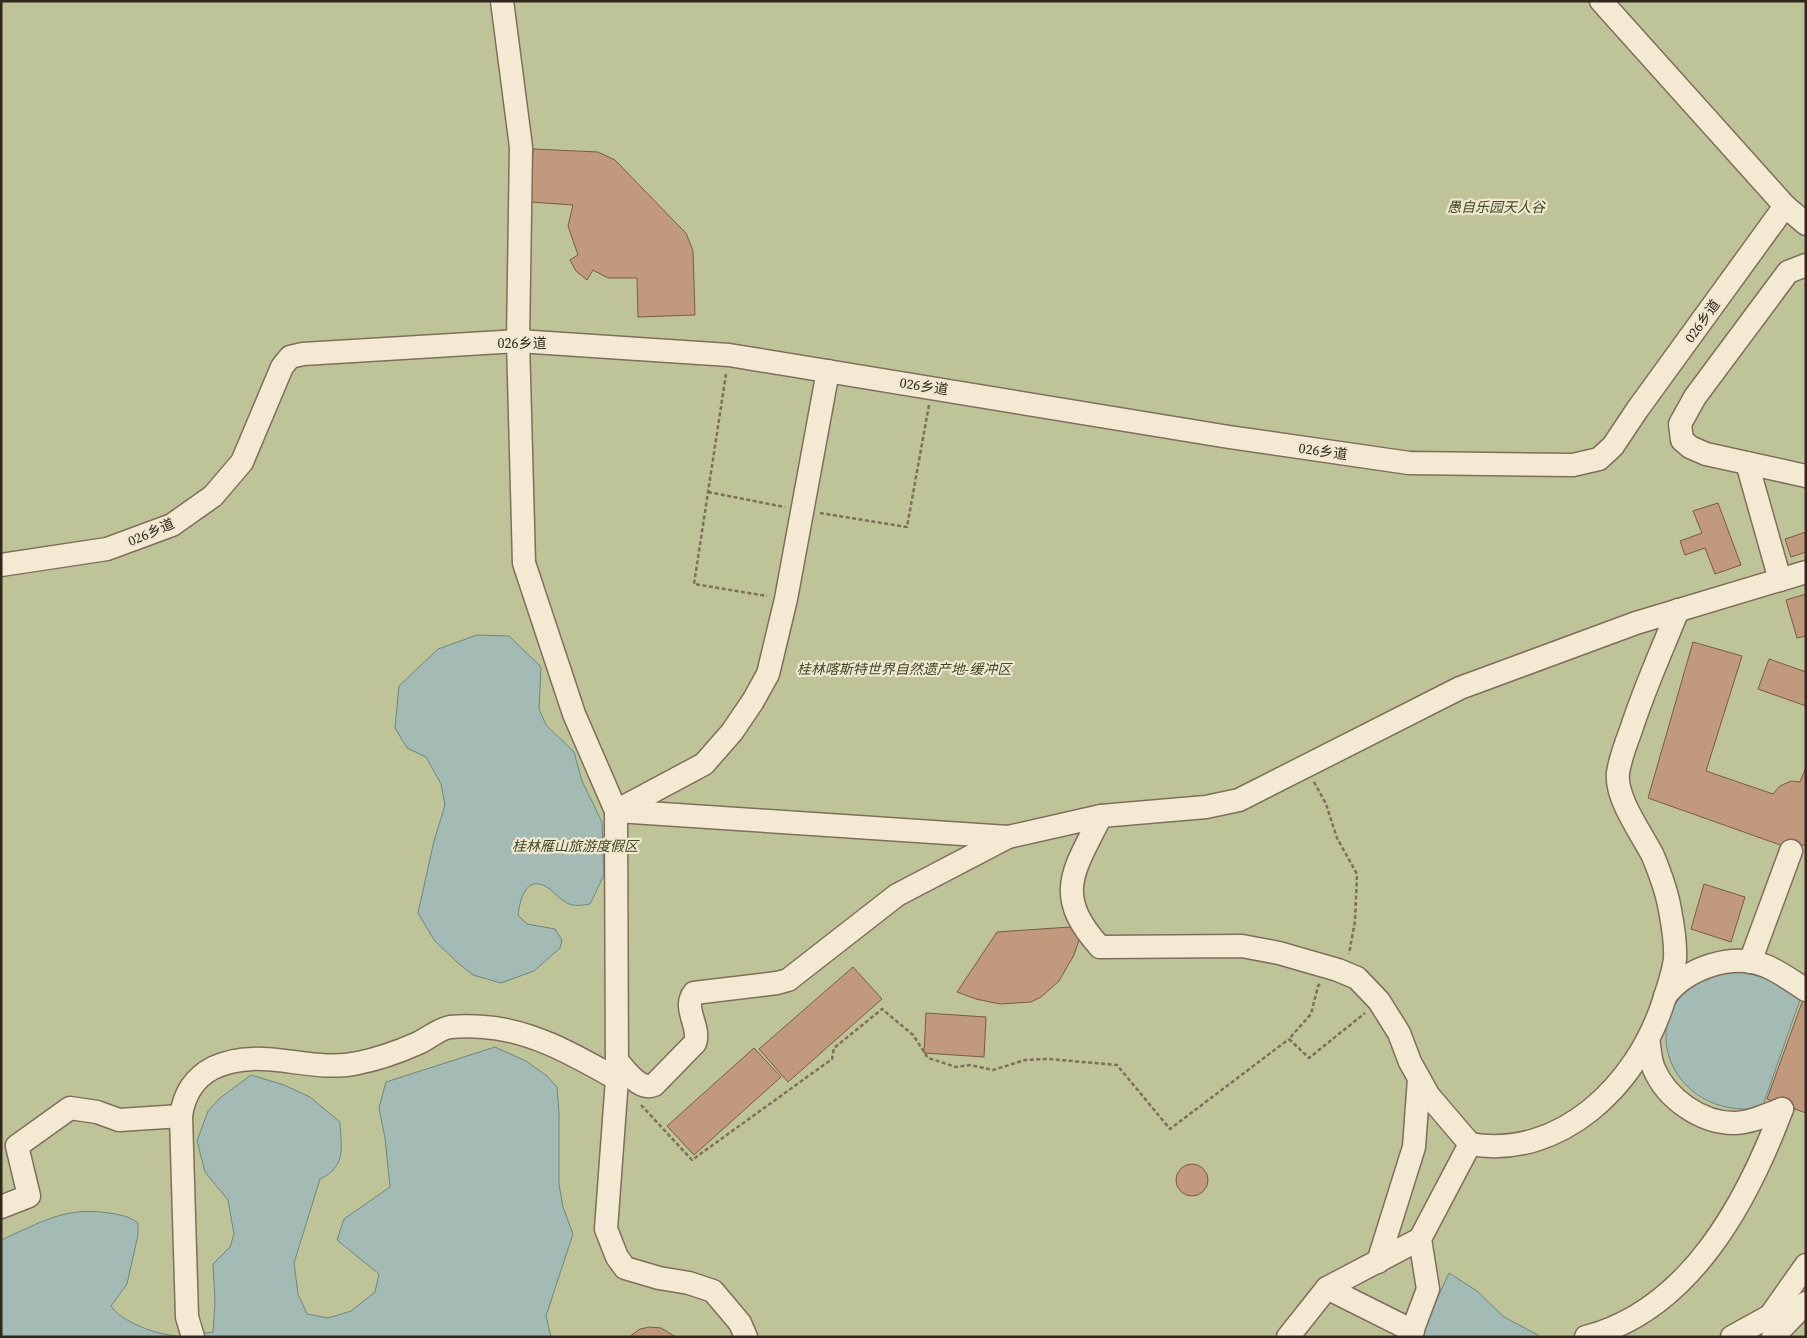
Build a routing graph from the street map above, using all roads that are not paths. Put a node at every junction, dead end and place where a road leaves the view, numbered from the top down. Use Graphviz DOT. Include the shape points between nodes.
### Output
graph roads {
  1 [pos="502,1"];
  2 [pos="1601,1"];
  3 [pos="1785,206"];
  4 [pos="1806,224"];
  5 [pos="1806,228"];
  6 [pos="1764,235"];
  7 [pos="1806,265"];
  8 [pos="518,341"];
  9 [pos="828,371"];
  10 [pos="1747,463"];
  11 [pos="1806,476"];
  12 [pos="1,565"];
  13 [pos="1806,572"];
  14 [pos="1780,580"];
  15 [pos="1678,610"];
  16 [pos="616,811"];
  17 [pos="1100,816"];
  18 [pos="1008,836"];
  19 [pos="1791,851"];
  20 [pos="1750,962"];
  21 [pos="1806,990"];
  22 [pos="1665,996"];
  23 [pos="1648,1039"];
  24 [pos="617,1070"];
  25 [pos="1420,1079"];
  26 [pos="181,1116"];
  27 [pos="1470,1144"];
  28 [pos="9,1145"];
  29 [pos="1,1207"];
  30 [pos="1420,1240"];
  31 [pos="1378,1262"];
  32 [pos="1806,1265"];
  33 [pos="1327,1288"];
  34 [pos="1806,1303"];
  35 [pos="1412,1334"];
  36 [pos="193,1337"];
  37 [pos="746,1337"];
  38 [pos="1288,1337"];
  39 [pos="1586,1337"];
  40 [pos="1732,1337"];
  41 [pos="1773,1337"];
  1 -- 8 [label="street" via="521,147"];
  2 -- 3 [label="street"];
  3 -- 4 [label="street"];
  3 -- 6 [label="street, 026乡道"];
  5 -- 6 [label="street" via="1787,225"];
  6 -- 9 [label="street, 026乡道" via="1614,446 1599,459 1587,463 1558,466 1409,463 1229,438"];
  7 -- 10 [label="street" via="1788,272 1694,397 1680,424 1682,440 1690,447"];
  8 -- 9 [label="street, 026乡道" via="729,355"];
  8 -- 12 [label="street, 026乡道" via="295,355 282,367 242,462 213,496 199,506 172,525 107,550"];
  8 -- 16 [label="street" via="524,563 574,714"];
  9 -- 16 [label="street" via="786,600 768,674 732,732 704,764"];
  10 -- 11 [label="street"];
  10 -- 14 [label="street"];
  13 -- 14 [label="street"];
  14 -- 15 [label="street"];
  15 -- 17 [label="street" via="1460,688 1239,800 1206,807"];
  15 -- 22 [label="street" via="1637,712 1618,774 1623,798 1653,856 1670,908 1675,959"];
  16 -- 18 [label="street"];
  16 -- 24 [label="street"];
  17 -- 18 [label="street"];
  17 -- 25 [label="street" via="1078,862 1071,899 1077,918 1100,947 1242,946 1338,970 1357,978 1380,1001"];
  18 -- 24 [label="street" via="897,896 782,983 694,993 690,1005 695,1044 654,1085 647,1087 637,1083"];
  19 -- 20 [label="street"];
  20 -- 21 [label="street" via="1766,966"];
  20 -- 22 [label="street" via="1716,963 1702,968 1674,985"];
  22 -- 23 [label="street"];
  23 -- 27 [label="street" via="1626,1076 1589,1113 1566,1127 1504,1147"];
  23 -- 39 [label="street" via="1654,1069 1662,1082 1675,1098 1698,1115 1733,1123 1782,1109 1747,1188 1714,1243 1688,1274 1634,1318"];
  24 -- 26 [label="street" via="532,1037 485,1027 448,1028 417,1044 358,1063 330,1066 248,1058 225,1062 195,1081 187,1093"];
  24 -- 37 [label="street" via="606,1229 617,1257 625,1268 713,1291 740,1323"];
  25 -- 27 [label="street" via="1429,1096"];
  25 -- 31 [label="street" via="1414,1147"];
  26 -- 28 [label="street" via="119,1120 97,1112 70,1108"];
  26 -- 36 [label="street" via="187,1317"];
  27 -- 30 [label="street"];
  28 -- 29 [label="street" via="29,1196"];
  30 -- 31 [label="street"];
  30 -- 35 [label="street" via="1428,1289"];
  31 -- 33 [label="street"];
  32 -- 40 [label="street" via="1770,1316"];
  33 -- 35 [label="street"];
  33 -- 38 [label="street"];
  34 -- 41 [label="street"];
}
